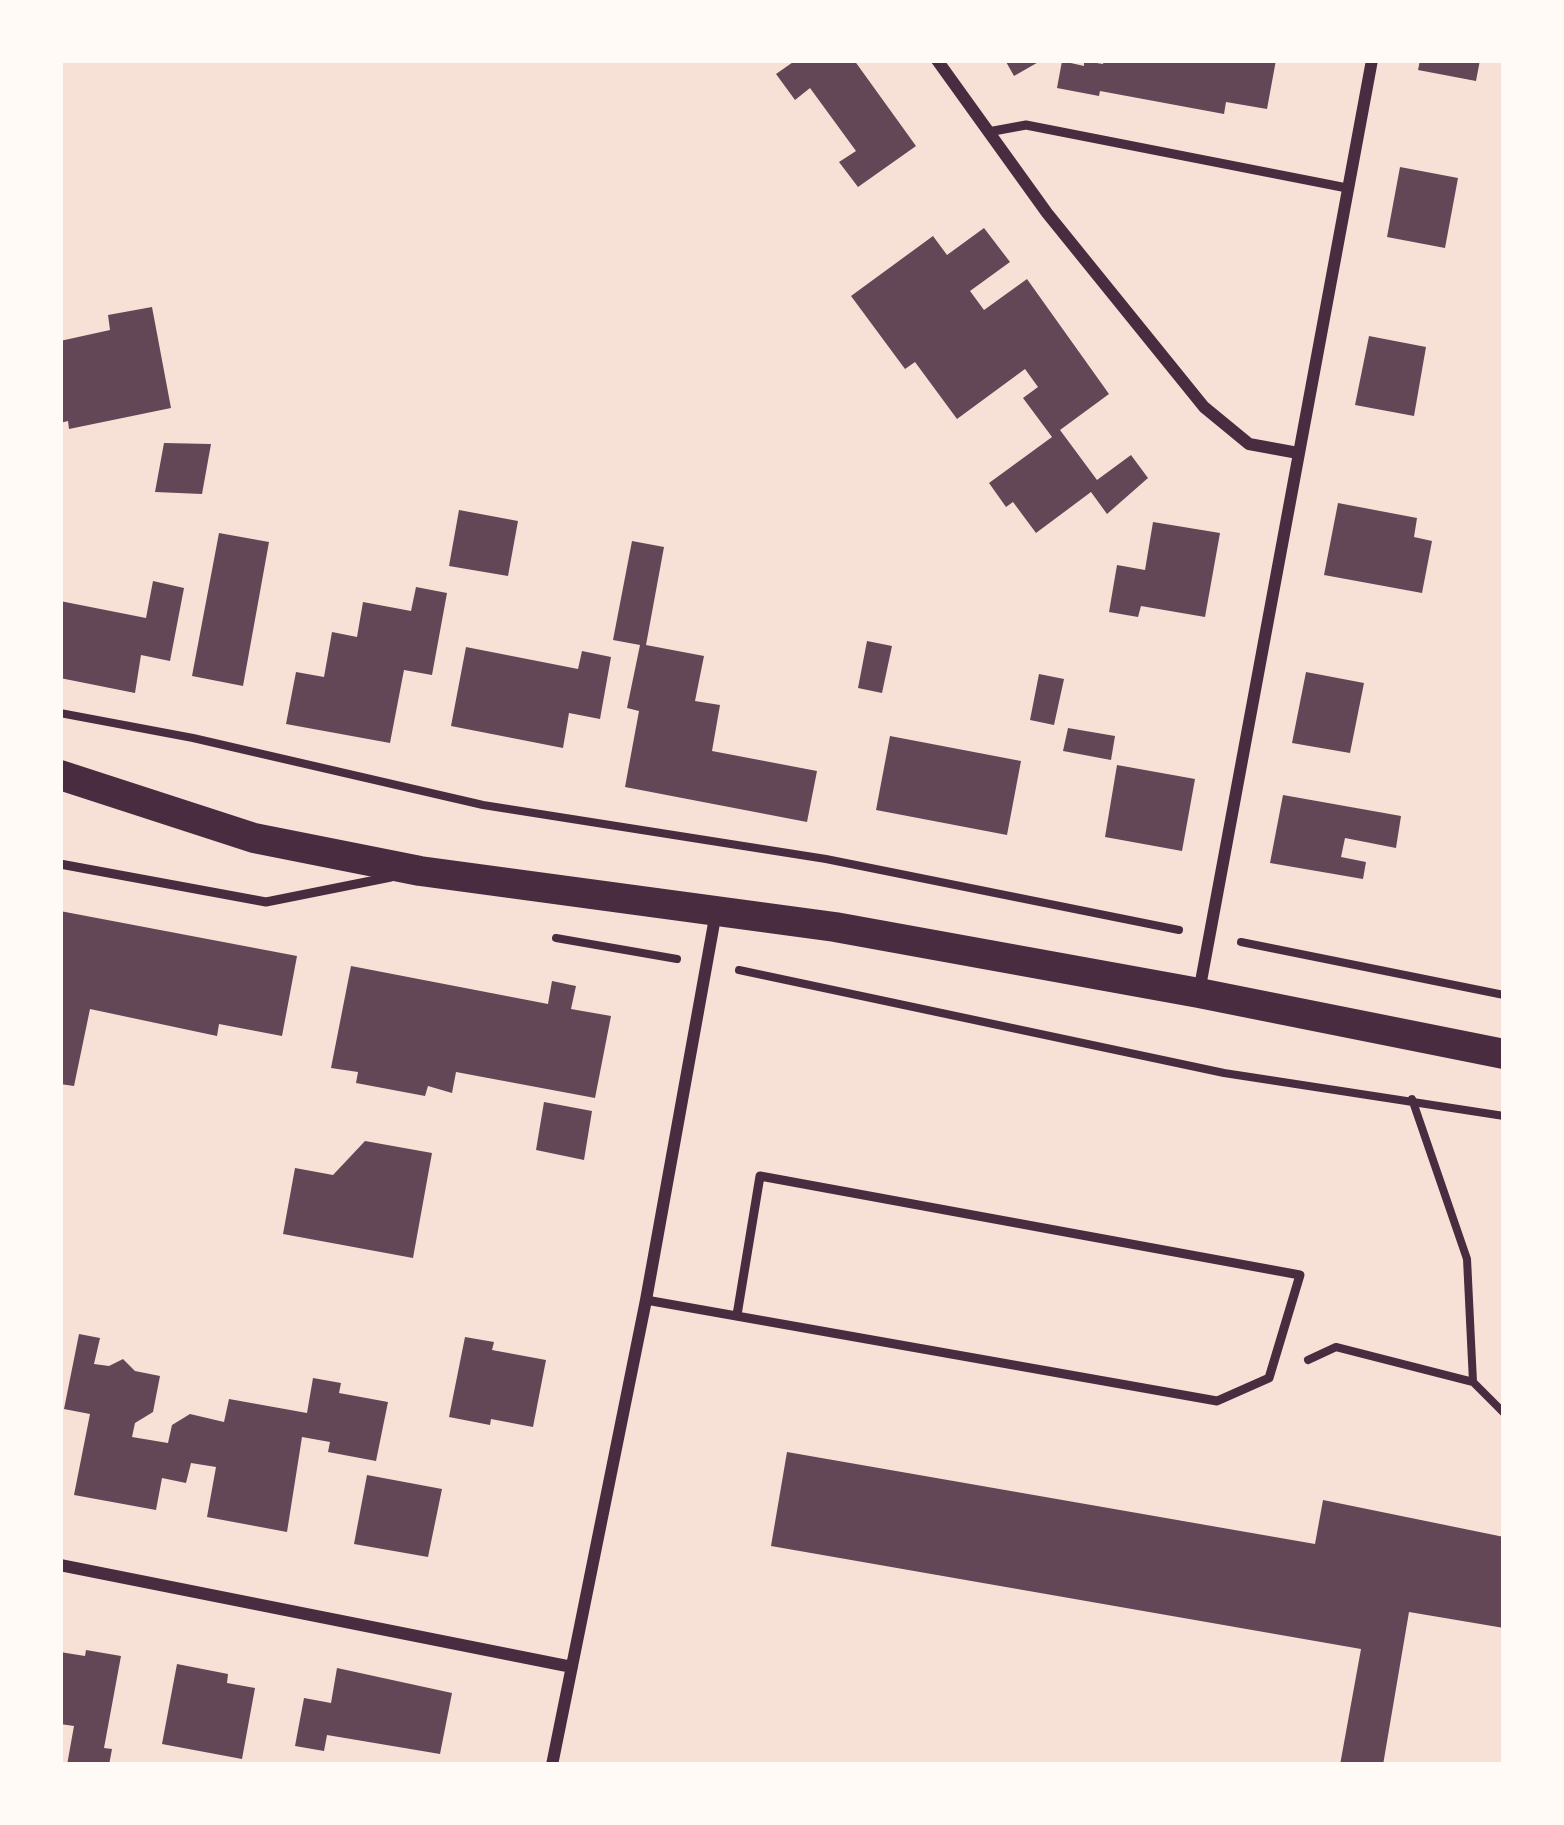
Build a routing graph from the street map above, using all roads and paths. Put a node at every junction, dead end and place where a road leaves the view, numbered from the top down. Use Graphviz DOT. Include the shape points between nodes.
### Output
graph roads {
  1 [pos="937,60"];
  2 [pos="1372,60"];
  3 [pos="988,132"];
  4 [pos="1347,188"];
  5 [pos="1298,453"];
  6 [pos="60,712"];
  7 [pos="60,775"];
  8 [pos="60,864"];
  9 [pos="420,872"];
  10 [pos="717,910"];
  11 [pos="544,936"];
  12 [pos="1210,936"];
  13 [pos="708,964"];
  14 [pos="1199,993"];
  15 [pos="1504,994"];
  16 [pos="1504,1054"];
  17 [pos="1412,1100"];
  18 [pos="1504,1116"];
  19 [pos="646,1300"];
  20 [pos="737,1315"];
  21 [pos="1269,1378"];
  22 [pos="1473,1382"];
  23 [pos="1504,1413"];
  24 [pos="60,1565"];
  25 [pos="572,1667"];
  26 [pos="552,1765"];
  1 -- 3 [label="street"];
  2 -- 4 [label="street"];
  3 -- 4 [label="lane" via="1026,125"];
  3 -- 5 [label="street" via="1204,407 1249,444"];
  4 -- 5 [label="street"];
  5 -- 12 [label="street"];
  6 -- 12 [label="path" via="483,806 826,859"];
  7 -- 9 [label="main road" via="254,838"];
  8 -- 9 [label="lane" via="266,902"];
  9 -- 10 [label="main road"];
  10 -- 13 [label="street"];
  10 -- 14 [label="main road"];
  11 -- 13 [label="path"];
  12 -- 14 [label="street"];
  12 -- 15 [label="path"];
  13 -- 17 [label="path" via="1224,1073"];
  13 -- 19 [label="street"];
  14 -- 16 [label="main road"];
  17 -- 18 [label="path"];
  17 -- 22 [label="path" via="1467,1259"];
  19 -- 20 [label="lane"];
  19 -- 25 [label="street"];
  20 -- 21 [label="lane" via="1217,1401"];
  20 -- 21 [label="lane" via="760,1176 1300,1275"];
  21 -- 22 [label="path" via="1336,1347"];
  22 -- 23 [label="path"];
  24 -- 25 [label="street"];
  25 -- 26 [label="street"];
}
